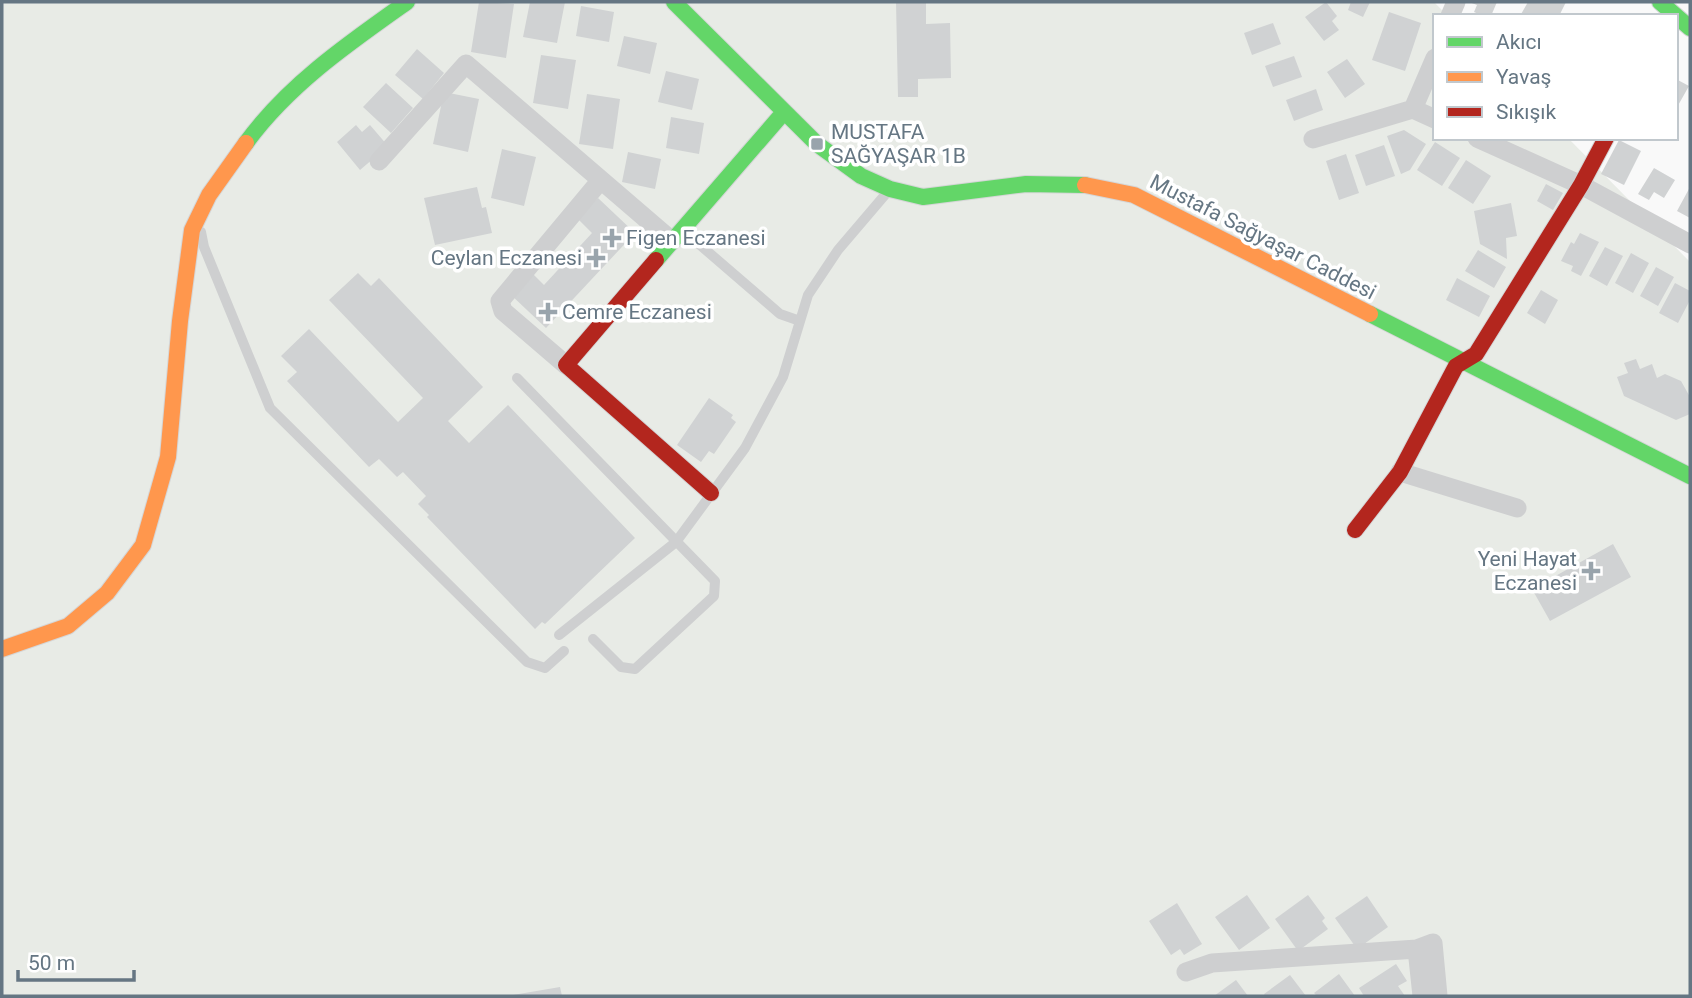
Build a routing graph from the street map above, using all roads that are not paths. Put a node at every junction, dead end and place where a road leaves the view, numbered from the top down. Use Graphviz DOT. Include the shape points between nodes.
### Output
graph roads {
  1 [pos="407,2"];
  2 [pos="663,2"];
  3 [pos="678,7"];
  4 [pos="1433,63"];
  5 [pos="1413,109"];
  6 [pos="784,112"];
  7 [pos="1433,118"];
  8 [pos="1313,139"];
  9 [pos="1481,140"];
  10 [pos="1604,140"];
  11 [pos="379,161"];
  12 [pos="600,181"];
  13 [pos="1581,186"];
  14 [pos="890,189"];
  15 [pos="198,218"];
  16 [pos="677,235"];
  17 [pos="1690,244"];
  18 [pos="800,321"];
  19 [pos="1464,362"];
  20 [pos="566,365"];
  21 [pos="517,378"];
  22 [pos="1400,472"];
  23 [pos="1690,476"];
  24 [pos="711,493"];
  25 [pos="1517,508"];
  26 [pos="1355,530"];
  27 [pos="676,542"];
  28 [pos="559,635"];
  29 [pos="593,639"];
  30 [pos="2,649"];
  31 [pos="564,650"];
  32 [pos="1417,949"];
  33 [pos="1186,972"];
  34 [pos="1422,996"];
  35 [pos="1438,996"];
  1 -- 15 [label="street" via="302,82 258,125"];
  2 -- 3 [label="street, Mustafa Sağyaşar Caddesi"];
  3 -- 6 [label="street, Mustafa Sağyaşar Caddesi"];
  4 -- 5 [label="street"];
  5 -- 7 [label="street"];
  5 -- 8 [label="street"];
  6 -- 14 [label="street, Mustafa Sağyaşar Caddesi" via="817,144 861,176"];
  6 -- 16 [label="street"];
  9 -- 13 [label="street"];
  10 -- 13 [label="street"];
  11 -- 12 [label="street" via="466,64"];
  12 -- 16 [label="street"];
  12 -- 20 [label="street" via="500,301 503,311"];
  13 -- 17 [label="street"];
  13 -- 19 [label="street" via="1476,354"];
  14 -- 18 [label="lane" via="838,250 808,295"];
  14 -- 19 [label="street, Mustafa Sağyaşar Caddesi" via="923,197 1026,184 1085,185 1134,195"];
  15 -- 30 [label="street" via="192,230 180,321 168,457 143,545 107,593 68,626"];
  15 -- 31 [label="lane" via="204,247 270,408 527,662 545,668"];
  16 -- 18 [label="lane" via="780,314"];
  16 -- 20 [label="street"];
  18 -- 24 [label="lane" via="783,377 745,448"];
  19 -- 22 [label="street" via="1457,366"];
  19 -- 23 [label="street, Mustafa Sağyaşar Caddesi"];
  20 -- 24 [label="street"];
  21 -- 27 [label="lane"];
  22 -- 25 [label="street"];
  22 -- 26 [label="street"];
  24 -- 27 [label="lane"];
  27 -- 28 [label="lane"];
  27 -- 29 [label="lane" via="715,581 714,596 635,669 621,667"];
  32 -- 33 [label="street" via="1212,963"];
  32 -- 34 [label="street"];
  32 -- 35 [label="street" via="1433,943"];
}
